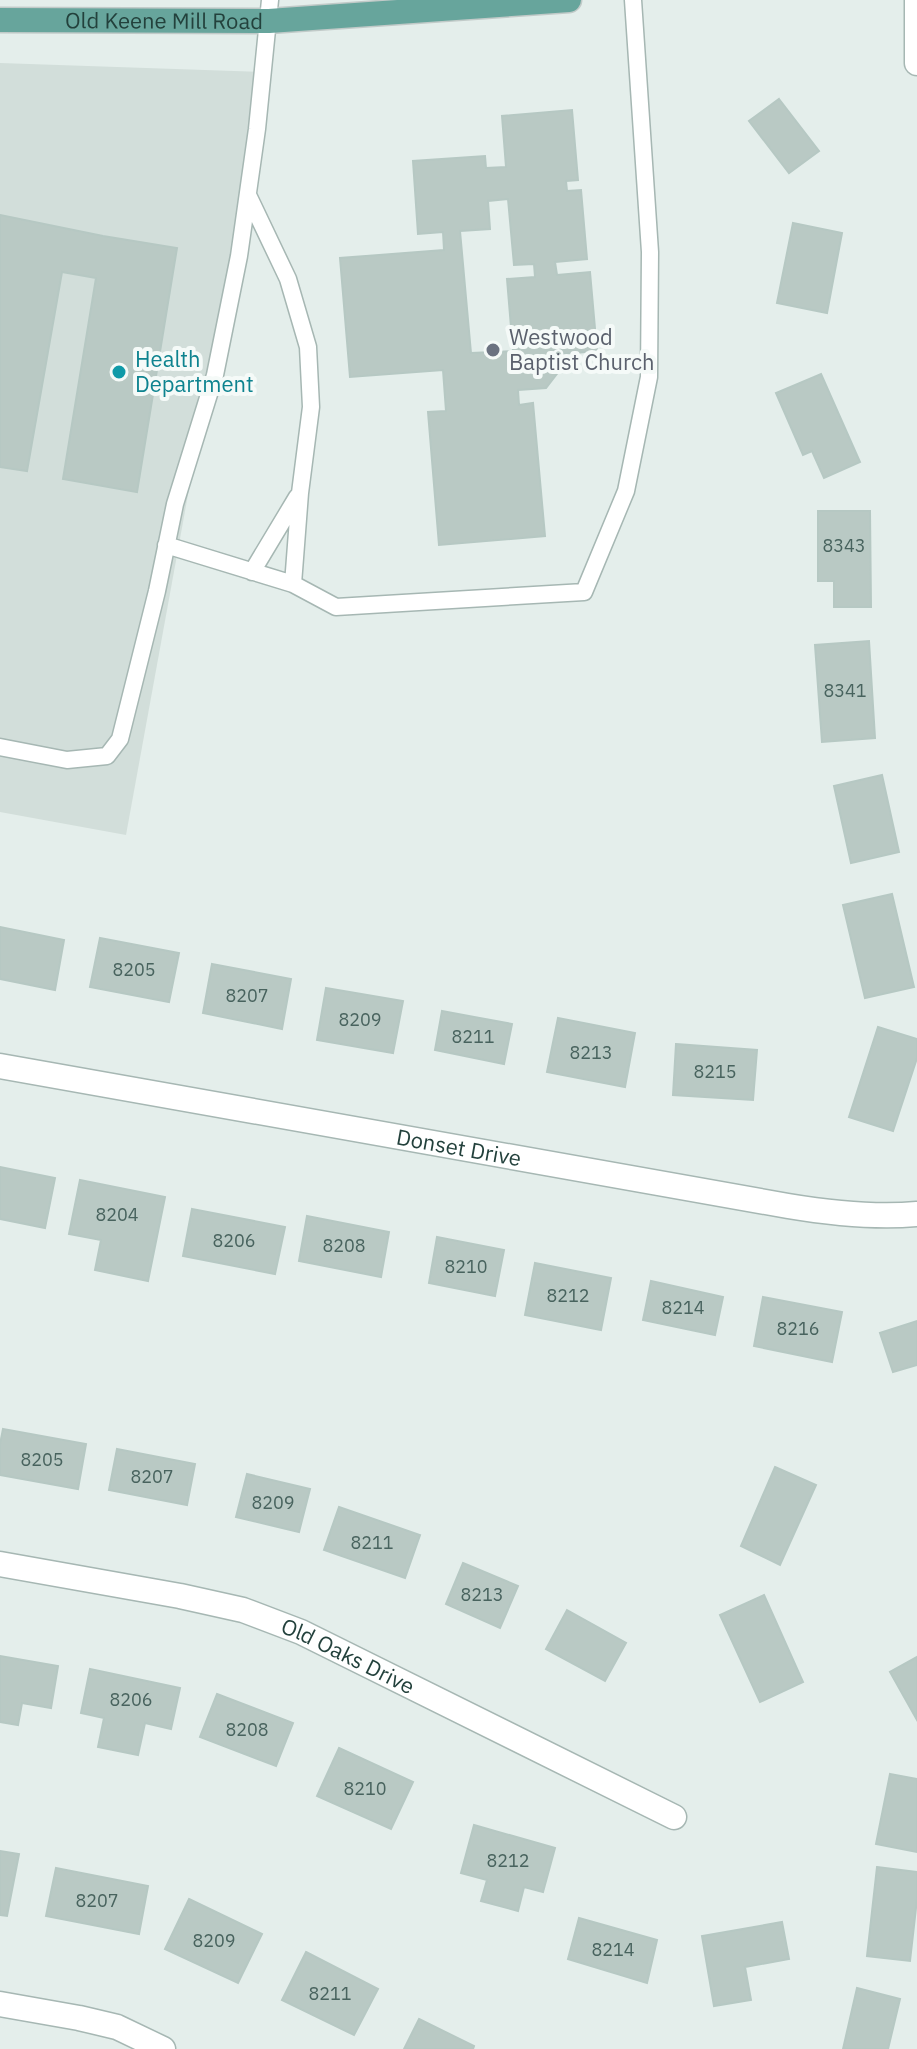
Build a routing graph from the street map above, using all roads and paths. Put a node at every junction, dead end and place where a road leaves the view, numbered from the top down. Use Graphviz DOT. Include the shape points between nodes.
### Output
graph roads {
  1 [pos="569,0"];
  2 [pos="633,0"];
  3 [pos="917,0"];
  4 [pos="269,10"];
  5 [pos="0,20"];
  6 [pos="917,63"];
  7 [pos="248,193"];
  8 [pos="300,493"];
  9 [pos="166,545"];
  10 [pos="252,572"];
  11 [pos="293,584"];
  12 [pos="0,747"];
  13 [pos="0,1066"];
  14 [pos="917,1214"];
  15 [pos="0,1564"];
  16 [pos="674,1817"];
  17 [pos="0,2004"];
  18 [pos="163,2049"];
  1 -- 4 [label="main road, Old Keene Mill Road"];
  2 -- 11 [label="lane" via="650,252 649,377 626,491 584,592 336,607"];
  3 -- 6 [label="street"];
  4 -- 5 [label="main road, Old Keene Mill Road"];
  4 -- 7 [label="lane"];
  7 -- 8 [label="lane" via="288,279 308,347 311,407"];
  7 -- 9 [label="lane" via="215,375"];
  8 -- 10 [label="lane"];
  8 -- 11 [label="lane"];
  9 -- 10 [label="lane"];
  9 -- 12 [label="lane" via="120,739 107,756 67,760"];
  10 -- 11 [label="lane"];
  13 -- 14 [label="street, Donset Drive" via="788,1206 875,1216"];
  15 -- 16 [label="street, Old Oaks Drive" via="243,1610 301,1632"];
  17 -- 18 [label="street" via="117,2027"];
}
